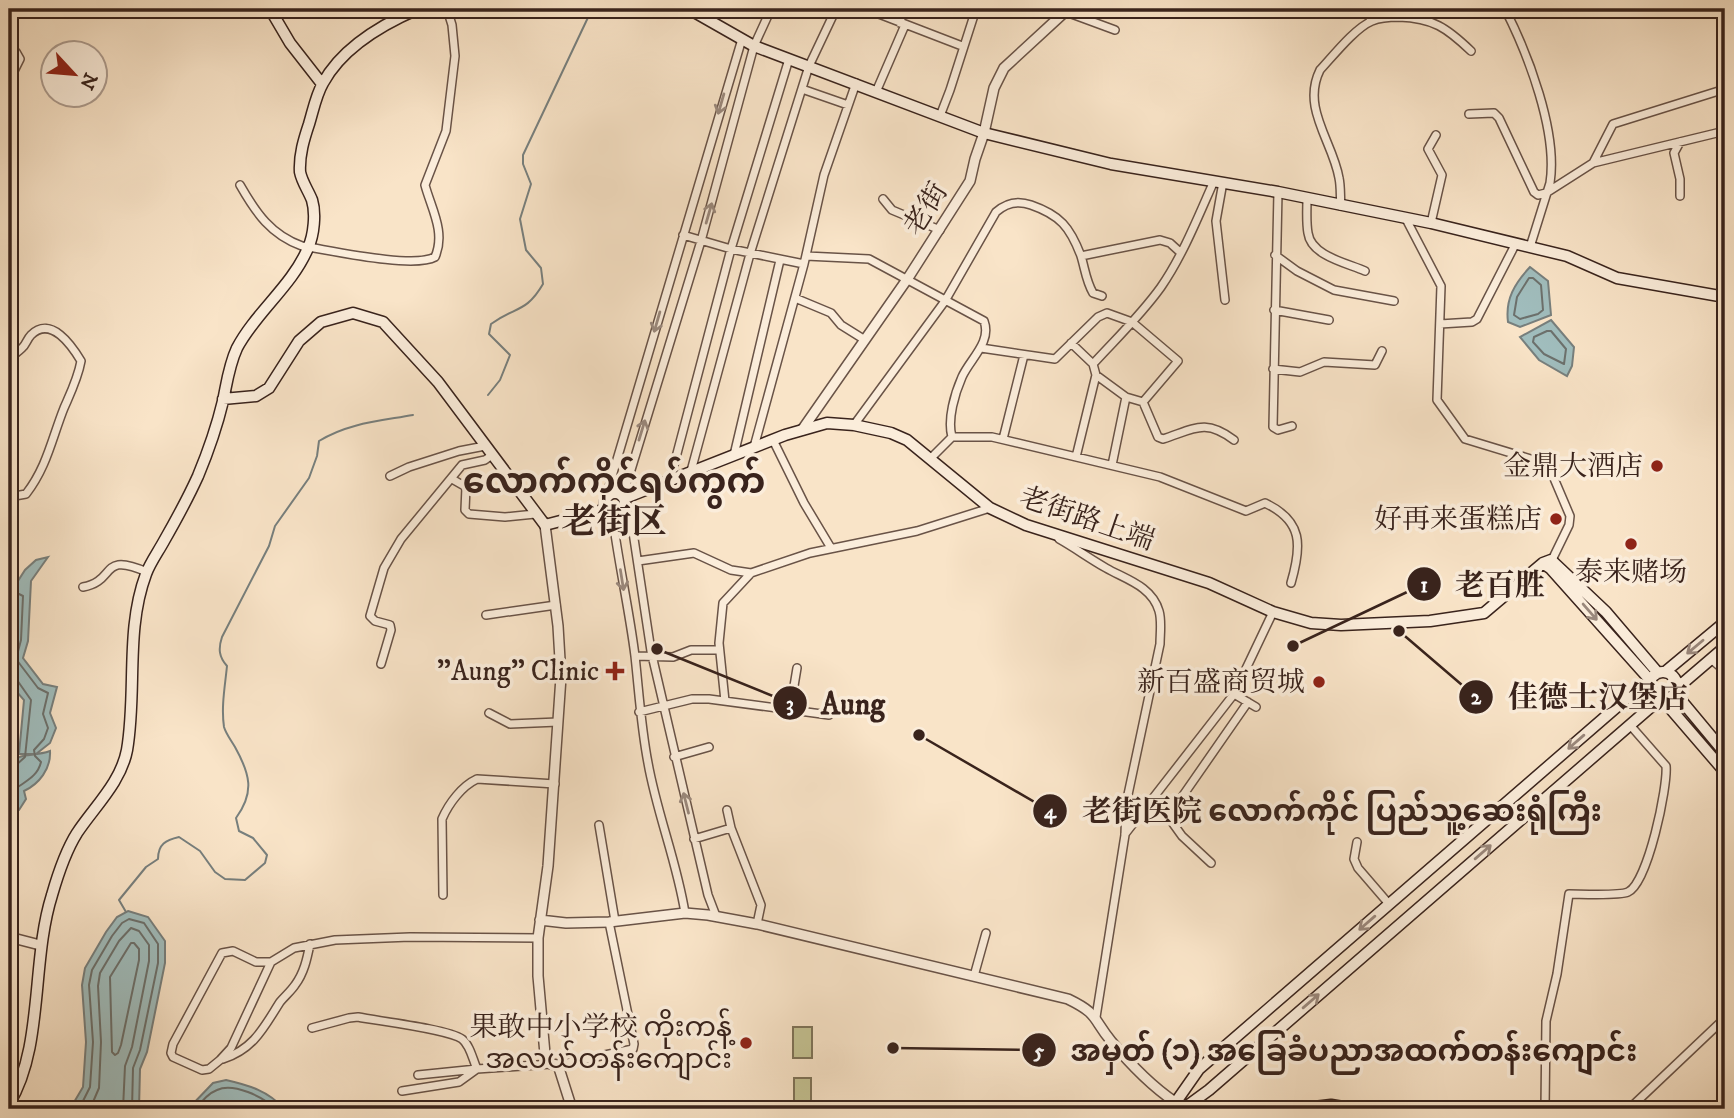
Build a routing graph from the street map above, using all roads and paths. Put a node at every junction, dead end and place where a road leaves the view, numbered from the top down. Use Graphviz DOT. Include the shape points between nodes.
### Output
graph roads {
  1 [pos="270,9"];
  2 [pos="418,9"];
  3 [pos="447,9"];
  4 [pos="689,9"];
  5 [pos="771,9"];
  6 [pos="836,9"];
  7 [pos="866,9"];
  8 [pos="903,9"];
  9 [pos="976,9"];
  10 [pos="1382,9"];
  11 [pos="1505,9"];
  12 [pos="1064,10"];
  13 [pos="1370,22"];
  14 [pos="903,24"];
  15 [pos="1115,30"];
  16 [pos="742,39"];
  17 [pos="754,46"];
  18 [pos="962,46"];
  19 [pos="9,48"];
  20 [pos="1471,51"];
  21 [pos="789,59"];
  22 [pos="809,66"];
  23 [pos="9,81"];
  24 [pos="856,83"];
  25 [pos="322,84"];
  26 [pos="802,89"];
  27 [pos="1725,89"];
  28 [pos="876,92"];
  29 [pos="848,104"];
  30 [pos="1469,114"];
  31 [pos="940,116"];
  32 [pos="1725,131"];
  33 [pos="984,133"];
  34 [pos="1436,135"];
  35 [pos="1680,142"];
  36 [pos="1593,163"];
  37 [pos="1219,182"];
  38 [pos="240,185"];
  39 [pos="1278,192"];
  40 [pos="1546,193"];
  41 [pos="1680,196"];
  42 [pos="883,199"];
  43 [pos="1307,200"];
  44 [pos="1341,206"];
  45 [pos="1406,219"];
  46 [pos="1431,223"];
  47 [pos="940,230"];
  48 [pos="683,235"];
  49 [pos="701,241"];
  50 [pos="1516,243"];
  51 [pos="309,247"];
  52 [pos="1530,247"];
  53 [pos="731,249"];
  54 [pos="1181,253"];
  55 [pos="750,254"];
  56 [pos="1275,255"];
  57 [pos="1081,256"];
  58 [pos="780,260"];
  59 [pos="805,260"];
  60 [pos="1366,271"];
  61 [pos="908,278"];
  62 [pos="1102,296"];
  63 [pos="1725,297"];
  64 [pos="795,298"];
  65 [pos="1225,300"];
  66 [pos="945,301"];
  67 [pos="1394,301"];
  68 [pos="1275,310"];
  69 [pos="1329,320"];
  70 [pos="1132,322"];
  71 [pos="1440,324"];
  72 [pos="865,340"];
  73 [pos="1071,344"];
  74 [pos="981,348"];
  75 [pos="1382,351"];
  76 [pos="1024,355"];
  77 [pos="9,359"];
  78 [pos="1093,364"];
  79 [pos="1273,369"];
  80 [pos="1096,374"];
  81 [pos="1126,397"];
  82 [pos="223,399"];
  83 [pos="1143,402"];
  84 [pos="854,425"];
  85 [pos="1292,426"];
  86 [pos="802,430"];
  87 [pos="952,437"];
  88 [pos="1003,439"];
  89 [pos="773,440"];
  90 [pos="1234,440"];
  91 [pos="485,446"];
  92 [pos="754,447"];
  93 [pos="492,455"];
  94 [pos="734,455"];
  95 [pos="1076,457"];
  96 [pos="930,459"];
  97 [pos="1112,465"];
  98 [pos="691,471"];
  99 [pos="390,476"];
  100 [pos="452,480"];
  101 [pos="670,480"];
  102 [pos="608,495"];
  103 [pos="9,498"];
  104 [pos="624,500"];
  105 [pos="990,508"];
  106 [pos="609,511"];
  107 [pos="535,513"];
  108 [pos="545,525"];
  109 [pos="1049,533"];
  110 [pos="831,548"];
  111 [pos="638,561"];
  112 [pos="1548,564"];
  113 [pos="146,572"];
  114 [pos="751,573"];
  115 [pos="1291,583"];
  116 [pos="83,587"];
  117 [pos="556,605"];
  118 [pos="1273,612"];
  119 [pos="486,615"];
  120 [pos="1725,622"];
  121 [pos="1725,647"];
  122 [pos="719,650"];
  123 [pos="635,656"];
  124 [pos="652,658"];
  125 [pos="1711,659"];
  126 [pos="381,664"];
  127 [pos="797,668"];
  128 [pos="1725,671"];
  129 [pos="1656,678"];
  130 [pos="1675,691"];
  131 [pos="1234,694"];
  132 [pos="1661,699"];
  133 [pos="725,701"];
  134 [pos="1248,702"];
  135 [pos="662,706"];
  136 [pos="1256,707"];
  137 [pos="790,710"];
  138 [pos="639,712"];
  139 [pos="489,713"];
  140 [pos="829,715"];
  141 [pos="558,722"];
  142 [pos="1630,725"];
  143 [pos="709,747"];
  144 [pos="1725,753"];
  145 [pos="674,757"];
  146 [pos="1725,772"];
  147 [pos="555,784"];
  148 [pos="1154,797"];
  149 [pos="727,810"];
  150 [pos="1168,817"];
  151 [pos="599,825"];
  152 [pos="731,828"];
  153 [pos="1125,835"];
  154 [pos="695,838"];
  155 [pos="1357,842"];
  156 [pos="1211,863"];
  157 [pos="443,895"];
  158 [pos="1389,904"];
  159 [pos="685,914"];
  160 [pos="716,916"];
  161 [pos="540,920"];
  162 [pos="612,921"];
  163 [pos="757,923"];
  164 [pos="986,933"];
  165 [pos="9,937"];
  166 [pos="538,938"];
  167 [pos="310,944"];
  168 [pos="40,945"];
  169 [pos="271,962"];
  170 [pos="974,976"];
  171 [pos="1096,1017"];
  172 [pos="1725,1018"];
  173 [pos="313,1028"];
  174 [pos="220,1060"];
  175 [pos="554,1065"];
  176 [pos="477,1069"];
  177 [pos="418,1076"];
  178 [pos="402,1091"];
  179 [pos="9,1104"];
  180 [pos="1180,1108"];
  181 [pos="572,1109"];
  182 [pos="1297,1109"];
  183 [pos="1355,1109"];
  184 [pos="1545,1109"];
  185 [pos="1629,1109"];
  1 -- 25 [label="main road"];
  2 -- 25 [label="main road" via="373,32"];
  3 -- 51 [label="street" via="455,56 446,131 425,185 436,214 437,254 425,261"];
  4 -- 16 [label="main road"];
  5 -- 17 [label="street"];
  6 -- 22 [label="street"];
  7 -- 14 [label="street"];
  8 -- 14 [label="street"];
  9 -- 18 [label="street"];
  10 -- 13 [label="street"];
  11 -- 40 [label="street" via="1545,108 1552,174"];
  12 -- 15 [label="street"];
  12 -- 33 [label="street, 老街" via="1004,68 994,88"];
  13 -- 20 [label="street" via="1396,17 1436,23"];
  13 -- 44 [label="street" via="1316,78 1318,125 1339,177"];
  14 -- 18 [label="street"];
  14 -- 28 [label="street"];
  16 -- 17 [label="main road"];
  16 -- 48 [label="street, one-way"];
  17 -- 21 [label="main road"];
  49 -- 17 [label="street, one-way"];
  18 -- 31 [label="street"];
  19 -- 23 [label="street" via="20,59"];
  21 -- 22 [label="main road"];
  21 -- 53 [label="street"];
  22 -- 24 [label="main road"];
  22 -- 26 [label="street"];
  24 -- 28 [label="main road"];
  24 -- 29 [label="street"];
  25 -- 51 [label="main road" via="301,156 300,174 314,219"];
  26 -- 29 [label="street"];
  26 -- 55 [label="street"];
  27 -- 36 [label="street" via="1613,124"];
  28 -- 31 [label="main road"];
  29 -- 59 [label="street" via="824,175"];
  30 -- 40 [label="street" via="1493,113 1499,118 1534,192"];
  31 -- 33 [label="main road"];
  32 -- 35 [label="street"];
  33 -- 37 [label="main road" via="1111,164"];
  33 -- 47 [label="street, 老街" via="970,181"];
  34 -- 46 [label="street" via="1428,149 1442,175"];
  35 -- 36 [label="street"];
  35 -- 41 [label="street" via="1674,153"];
  36 -- 40 [label="street"];
  37 -- 39 [label="main road"];
  37 -- 54 [label="street"];
  37 -- 65 [label="street" via="1216,221"];
  38 -- 51 [label="street" via="270,228"];
  39 -- 43 [label="main road"];
  39 -- 56 [label="street"];
  40 -- 52 [label="street"];
  42 -- 47 [label="street" via="892,210"];
  43 -- 44 [label="main road"];
  43 -- 60 [label="street" via="1312,244 1327,256"];
  44 -- 45 [label="main road"];
  45 -- 46 [label="main road"];
  45 -- 71 [label="street" via="1441,286"];
  46 -- 50 [label="main road"];
  47 -- 61 [label="street, 老街"];
  48 -- 49 [label="street"];
  48 -- 102 [label="street, one-way"];
  49 -- 53 [label="street"];
  104 -- 49 [label="street, one-way"];
  50 -- 52 [label="main road"];
  50 -- 71 [label="street" via="1476,319"];
  51 -- 82 [label="main road" via="238,346"];
  52 -- 63 [label="main road" via="1567,256 1617,278"];
  53 -- 55 [label="street"];
  53 -- 101 [label="street"];
  54 -- 57 [label="street" via="1160,240"];
  54 -- 70 [label="street"];
  55 -- 58 [label="street"];
  55 -- 98 [label="street"];
  56 -- 67 [label="street" via="1334,290"];
  56 -- 68 [label="street"];
  57 -- 62 [label="street" via="1088,285"];
  57 -- 66 [label="street" via="1059,217 1013,202 996,212"];
  58 -- 59 [label="street"];
  58 -- 94 [label="street"];
  59 -- 61 [label="street" via="869,259"];
  59 -- 64 [label="street"];
  61 -- 66 [label="street"];
  61 -- 72 [label="street, 老街"];
  64 -- 72 [label="street" via="831,313"];
  64 -- 92 [label="street"];
  66 -- 74 [label="street" via="984,321"];
  66 -- 84 [label="street"];
  68 -- 69 [label="street"];
  68 -- 79 [label="street"];
  70 -- 73 [label="street" via="1103,314"];
  70 -- 78 [label="street"];
  70 -- 83 [label="street" via="1178,361"];
  71 -- 112 [label="street" via="1437,400 1465,439 1550,469 1570,516"];
  72 -- 86 [label="street, 老街"];
  73 -- 76 [label="street" via="1055,359"];
  73 -- 78 [label="street"];
  74 -- 76 [label="street"];
  74 -- 87 [label="street" via="957,392 949,429"];
  75 -- 79 [label="street" via="1375,365 1324,362 1300,372"];
  76 -- 88 [label="street"];
  77 -- 103 [label="street" via="41,329 53,330 68,341 81,361 47,460 26,494"];
  78 -- 80 [label="street"];
  79 -- 85 [label="street" via="1273,427"];
  80 -- 81 [label="street"];
  80 -- 95 [label="street"];
  81 -- 83 [label="street"];
  81 -- 97 [label="street"];
  82 -- 91 [label="main road" via="256,396 269,387 299,341 321,322 353,313 383,322 438,382"];
  82 -- 113 [label="main road" via="198,476"];
  83 -- 90 [label="street" via="1158,437 1211,426"];
  84 -- 86 [label="main road, 老街路上端" via="827,423"];
  84 -- 96 [label="main road, 老街路上端" via="907,440"];
  86 -- 89 [label="main road, 老街路上端"];
  87 -- 88 [label="street"];
  87 -- 96 [label="street"];
  88 -- 95 [label="street"];
  89 -- 92 [label="main road, 老街路上端"];
  89 -- 110 [label="street"];
  91 -- 93 [label="main road"];
  91 -- 99 [label="street"];
  92 -- 94 [label="main road, 老街路上端"];
  93 -- 100 [label="street" via="463,465"];
  93 -- 107 [label="main road"];
  94 -- 98 [label="main road, 老街路上端"];
  95 -- 97 [label="street"];
  96 -- 105 [label="main road, 老街路上端"];
  97 -- 115 [label="street" via="1160,477 1246,511 1265,503 1283,513 1297,532"];
  98 -- 101 [label="main road, 老街路上端"];
  100 -- 107 [label="street" via="467,487 469,514 505,517"];
  100 -- 126 [label="street" via="401,539 384,568 370,617 390,625"];
  101 -- 104 [label="main road, 老街路上端"];
  102 -- 104 [label="main road" via="616,492"];
  102 -- 106 [label="main road"];
  104 -- 106 [label="main road" via="621,512"];
  104 -- 111 [label="street"];
  105 -- 109 [label="main road, 老街路上端"];
  105 -- 110 [label="street" via="917,531"];
  106 -- 108 [label="main road"];
  106 -- 123 [label="street, one-way"];
  107 -- 108 [label="main road"];
  108 -- 117 [label="street"];
  109 -- 118 [label="main road, 老街路上端" via="1209,583"];
  109 -- 153 [label="street" via="1147,591 1159,610 1160,644 1126,804"];
  110 -- 114 [label="street"];
  111 -- 114 [label="street" via="694,553 731,570"];
  111 -- 124 [label="street"];
  112 -- 118 [label="main road, 老街路上端" via="1479,615 1341,625 1311,623"];
  112 -- 129 [label="main road" via="1606,612"];
  113 -- 116 [label="street" via="119,564 92,586"];
  113 -- 168 [label="main road" via="132,652 124,763 65,857"];
  114 -- 122 [label="street" via="723,603"];
  117 -- 119 [label="street"];
  117 -- 141 [label="street" via="561,677"];
  118 -- 131 [label="street"];
  120 -- 129 [label="main road, one-way"];
  121 -- 125 [label="main road"];
  122 -- 124 [label="street"];
  122 -- 133 [label="street"];
  123 -- 124 [label="street"];
  123 -- 138 [label="street"];
  124 -- 135 [label="street"];
  125 -- 128 [label="street"];
  125 -- 130 [label="main road"];
  127 -- 137 [label="street"];
  129 -- 130 [label="main road" via="1676,680"];
  129 -- 132 [label="main road" via="1651,694"];
  129 -- 158 [label="main road, one-way" via="1634,692"];
  130 -- 132 [label="main road"];
  130 -- 144 [label="main road"];
  131 -- 134 [label="street"];
  131 -- 148 [label="street"];
  132 -- 142 [label="main road"];
  132 -- 146 [label="main road"];
  133 -- 135 [label="street" via="692,699"];
  133 -- 137 [label="street"];
  134 -- 136 [label="street"];
  134 -- 150 [label="street"];
  135 -- 138 [label="street"];
  135 -- 145 [label="street"];
  137 -- 140 [label="street"];
  138 -- 159 [label="street"];
  139 -- 141 [label="street" via="509,724"];
  141 -- 147 [label="street"];
  180 -- 142 [label="main road, one-way" via="1219,1081"];
  142 -- 184 [label="street" via="1666,765 1666,789 1636,886 1627,893 1569,894 1545,1028"];
  143 -- 145 [label="street"];
  154 -- 145 [label="street, one-way"];
  147 -- 157 [label="street" via="477,779 467,784 442,819"];
  147 -- 161 [label="street"];
  148 -- 150 [label="street"];
  148 -- 153 [label="street"];
  149 -- 152 [label="street"];
  150 -- 156 [label="street"];
  151 -- 162 [label="street" via="610,876"];
  152 -- 154 [label="street"];
  152 -- 163 [label="street" via="761,905"];
  153 -- 171 [label="street"];
  154 -- 160 [label="street"];
  155 -- 158 [label="street" via="1354,859"];
  158 -- 180 [label="main road, one-way" via="1199,1069"];
  159 -- 160 [label="street"];
  159 -- 162 [label="street"];
  160 -- 163 [label="street"];
  161 -- 162 [label="street"];
  161 -- 166 [label="street"];
  162 -- 175 [label="street" via="632,1049"];
  163 -- 170 [label="street"];
  164 -- 170 [label="street"];
  165 -- 168 [label="street"];
  166 -- 167 [label="street" via="410,937"];
  166 -- 175 [label="street" via="545,1054"];
  167 -- 169 [label="street"];
  167 -- 174 [label="street" via="301,975 265,1028 251,1045"];
  168 -- 179 [label="main road" via="29,1056"];
  169 -- 174 [label="street" via="232,1048"];
  169 -- 174 [label="street" via="256,962 233,951 222,953 173,1044 173,1057 202,1070"];
  170 -- 171 [label="street" via="1068,999"];
  171 -- 180 [label="street" via="1133,1066"];
  172 -- 185 [label="street"];
  173 -- 176 [label="street" via="358,1017 443,1033 462,1039"];
  175 -- 176 [label="street"];
  175 -- 181 [label="street"];
  176 -- 177 [label="street"];
  176 -- 178 [label="street" via="458,1082"];
  182 -- 183 [label="main road" via="1331,1105"];
}
